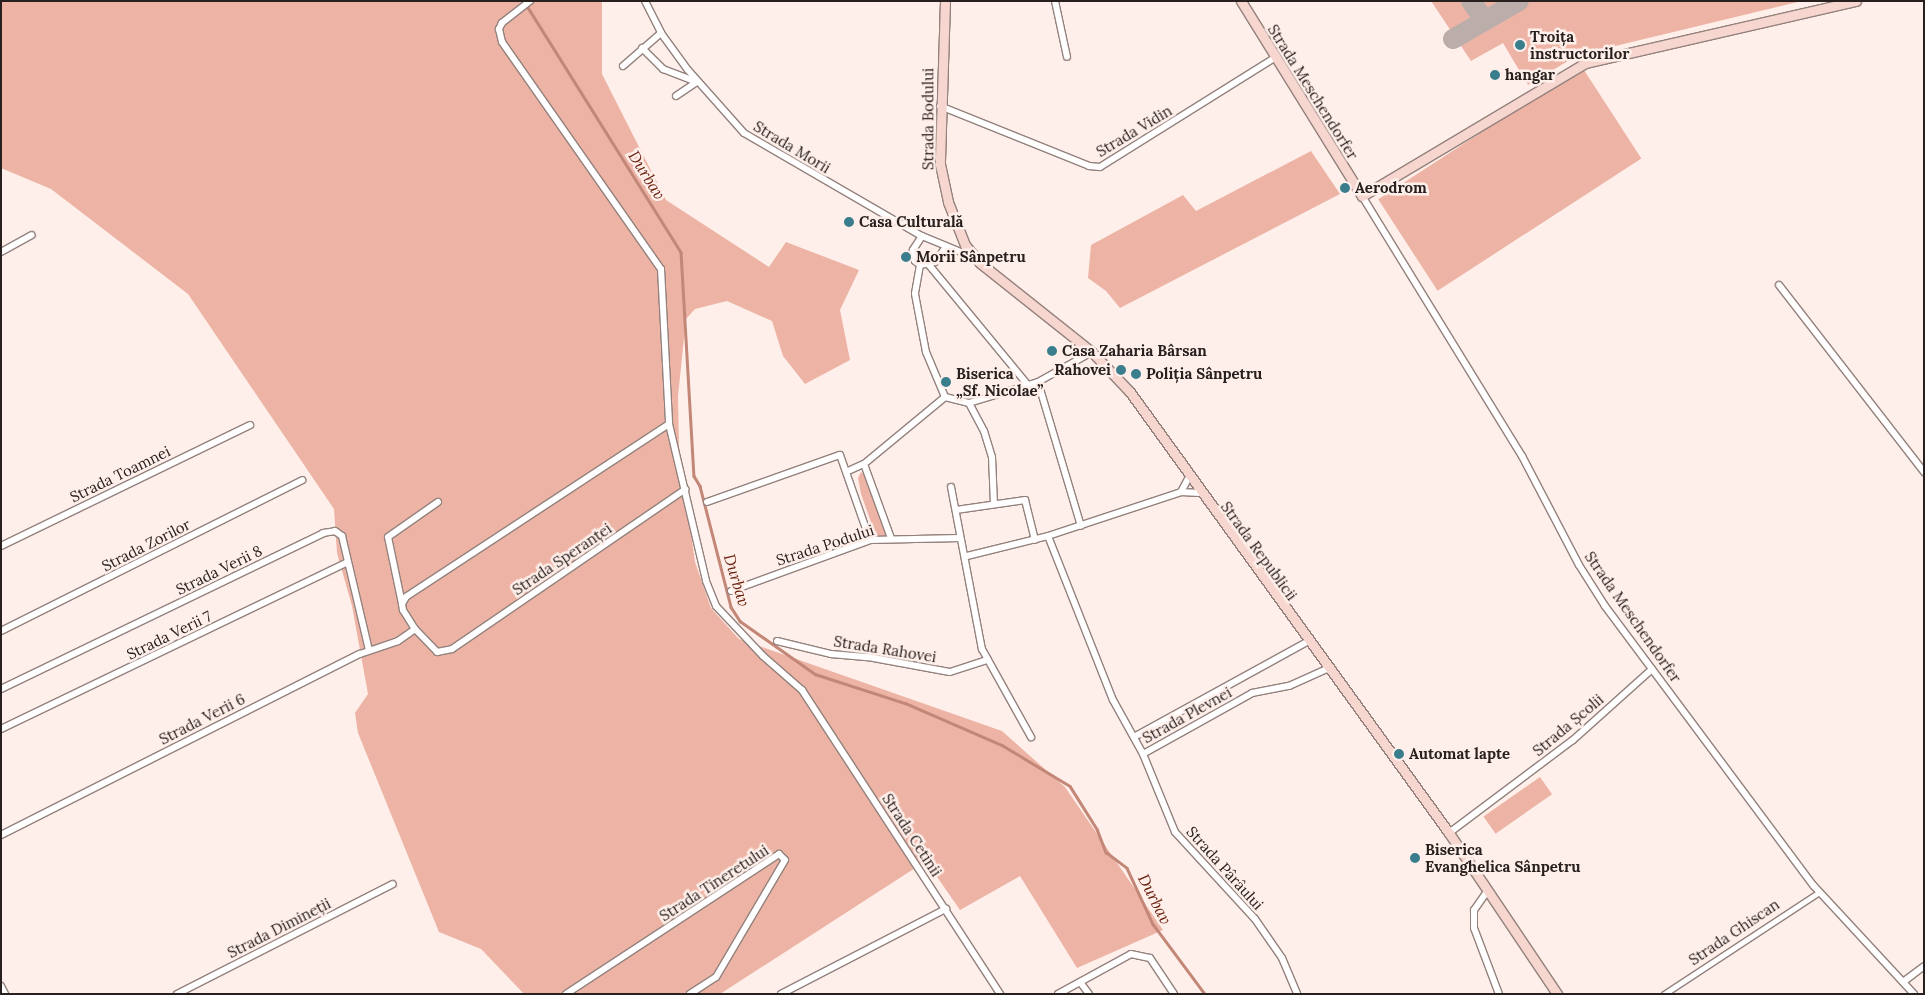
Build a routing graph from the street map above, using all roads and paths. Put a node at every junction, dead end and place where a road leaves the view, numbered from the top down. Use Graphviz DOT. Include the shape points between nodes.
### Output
graph roads {
  1 [pos="530,1"];
  2 [pos="645,1"];
  3 [pos="945,1"];
  4 [pos="1055,1"];
  5 [pos="1241,1"];
  6 [pos="1856,1"];
  7 [pos="661,33"];
  8 [pos="642,48"];
  9 [pos="1067,57"];
  10 [pos="1276,57"];
  11 [pos="623,66"];
  12 [pos="696,82"];
  13 [pos="676,96"];
  14 [pos="940,106"];
  15 [pos="1362,196"];
  16 [pos="32,235"];
  17 [pos="922,236"];
  18 [pos="965,245"];
  19 [pos="946,247"];
  20 [pos="953,250"];
  21 [pos="1,252"];
  22 [pos="975,258"];
  23 [pos="920,265"];
  24 [pos="929,265"];
  25 [pos="1779,285"];
  26 [pos="1092,352"];
  27 [pos="1038,382"];
  28 [pos="1028,384"];
  29 [pos="945,396"];
  30 [pos="969,403"];
  31 [pos="669,424"];
  32 [pos="250,425"];
  33 [pos="864,464"];
  34 [pos="848,471"];
  35 [pos="1924,472"];
  36 [pos="1189,477"];
  37 [pos="302,480"];
  38 [pos="951,487"];
  39 [pos="686,489"];
  40 [pos="1181,492"];
  41 [pos="1200,493"];
  42 [pos="438,502"];
  43 [pos="708,502"];
  44 [pos="994,504"];
  45 [pos="956,510"];
  46 [pos="1081,526"];
  47 [pos="1048,536"];
  48 [pos="891,538"];
  49 [pos="960,538"];
  50 [pos="870,540"];
  51 [pos="1035,540"];
  52 [pos="1,546"];
  53 [pos="967,556"];
  54 [pos="348,562"];
  55 [pos="731,590"];
  56 [pos="402,604"];
  57 [pos="415,629"];
  58 [pos="1,632"];
  59 [pos="777,641"];
  60 [pos="1307,642"];
  61 [pos="370,650"];
  62 [pos="988,660"];
  63 [pos="1327,668"];
  64 [pos="1652,669"];
  65 [pos="1,689"];
  66 [pos="1,729"];
  67 [pos="1031,737"];
  68 [pos="1134,737"];
  69 [pos="1143,754"];
  70 [pos="1449,834"];
  71 [pos="1,835"];
  72 [pos="393,884"];
  73 [pos="1819,892"];
  74 [pos="1486,893"];
  75 [pos="946,909"];
  76 [pos="1924,966"];
  77 [pos="1080,982"];
  78 [pos="1902,982"];
  79 [pos="1,986"];
  80 [pos="5,994"];
  81 [pos="177,994"];
  82 [pos="566,994"];
  83 [pos="690,994"];
  84 [pos="781,994"];
  85 [pos="1000,994"];
  86 [pos="1058,994"];
  87 [pos="1088,994"];
  88 [pos="1174,994"];
  89 [pos="1297,994"];
  90 [pos="1499,994"];
  91 [pos="1557,994"];
  92 [pos="1664,994"];
  93 [pos="1914,994"];
  1 -- 31 [label="street, Strada Cetinii" via="499,29 502,42 660,269"];
  2 -- 7 [label="street, Strada Morii"];
  3 -- 14 [label="main road, Strada Bodului"];
  4 -- 9 [label="street"];
  5 -- 10 [label="main road, Strada Meschendorfer"];
  6 -- 15 [label="main road" via="1585,63"];
  7 -- 8 [label="street"];
  7 -- 12 [label="street, Strada Morii"];
  8 -- 11 [label="street"];
  8 -- 12 [label="street" via="662,69"];
  10 -- 14 [label="street, Strada Vidin" via="1100,167 1089,166"];
  10 -- 15 [label="main road, Strada Meschendorfer"];
  12 -- 13 [label="street"];
  12 -- 17 [label="street, Strada Morii" via="729,119 760,144"];
  14 -- 18 [label="main road, Strada Bodului" via="943,184"];
  15 -- 64 [label="street, Strada Meschendorfer" via="1514,442 1585,576"];
  16 -- 21 [label="street"];
  17 -- 19 [label="street, Strada Morii"];
  17 -- 23 [label="street" via="913,250 915,261"];
  18 -- 20 [label="street"];
  18 -- 22 [label="main road, Strada Bodului"];
  19 -- 20 [label="street, Strada Morii"];
  19 -- 24 [label="street"];
  20 -- 22 [label="street, Strada Morii"];
  22 -- 26 [label="main road, Strada Republicii"];
  23 -- 24 [label="street"];
  23 -- 29 [label="street" via="915,294 926,352"];
  24 -- 28 [label="street"];
  25 -- 35 [label="street"];
  26 -- 27 [label="street"];
  26 -- 36 [label="main road, Strada Republicii" via="1130,392"];
  27 -- 28 [label="street"];
  27 -- 46 [label="street"];
  28 -- 30 [label="street"];
  29 -- 30 [label="street"];
  29 -- 33 [label="street"];
  30 -- 44 [label="street" via="984,431 992,457"];
  31 -- 39 [label="street, Strada Cetinii"];
  31 -- 56 [label="street" via="406,597"];
  32 -- 52 [label="street, Strada Toamnei"];
  33 -- 34 [label="street"];
  33 -- 48 [label="street"];
  34 -- 43 [label="street" via="842,456 835,454"];
  34 -- 50 [label="street"];
  36 -- 40 [label="street"];
  36 -- 41 [label="main road, Strada Republicii"];
  37 -- 58 [label="street, Strada Zorilor"];
  38 -- 45 [label="street"];
  39 -- 57 [label="street, Strada Speranței" via="452,649 437,652"];
  39 -- 75 [label="street, Strada Cetinii" via="706,581 716,606 763,656 802,690"];
  40 -- 41 [label="street"];
  40 -- 46 [label="street"];
  41 -- 60 [label="main road, Strada Republicii"];
  42 -- 56 [label="street" via="388,537"];
  44 -- 45 [label="street"];
  44 -- 51 [label="street" via="1025,500"];
  45 -- 49 [label="street"];
  46 -- 47 [label="street"];
  47 -- 51 [label="street"];
  47 -- 68 [label="street, Strada Plevnei" via="1113,700"];
  48 -- 49 [label="street, Strada Podului"];
  48 -- 50 [label="street, Strada Podului"];
  49 -- 53 [label="street"];
  50 -- 55 [label="street, Strada Podului"];
  51 -- 53 [label="street"];
  53 -- 62 [label="street" via="974,616"];
  54 -- 61 [label="street, Strada Verii 8"];
  54 -- 65 [label="street, Strada Verii 8" via="342,536 335,531 323,533"];
  54 -- 66 [label="street, Strada Verii 7"];
  56 -- 57 [label="street"];
  57 -- 61 [label="street, Strada Verii 6" via="398,641"];
  59 -- 62 [label="street, Strada Rahovei" via="831,654 868,656 950,672"];
  60 -- 63 [label="main road, Strada Republicii"];
  60 -- 68 [label="street"];
  61 -- 71 [label="street, Strada Verii 6"];
  62 -- 67 [label="street"];
  63 -- 69 [label="street, Strada Plevnei" via="1289,686 1252,693"];
  63 -- 70 [label="main road, Strada Republicii"];
  64 -- 70 [label="street, Strada Școlii" via="1573,740"];
  64 -- 73 [label="street, Strada Meschendorfer"];
  68 -- 69 [label="street, Strada Plevnei"];
  69 -- 89 [label="street, Strada Pârâului" via="1175,832 1255,919 1282,958"];
  70 -- 74 [label="main road, Strada Republicii"];
  72 -- 81 [label="street, Strada Dimineții"];
  73 -- 78 [label="street, Strada Meschendorfer"];
  73 -- 92 [label="street, Strada Ghiscan"];
  74 -- 90 [label="street" via="1474,910 1474,928"];
  74 -- 91 [label="main road, Strada Republicii"];
  75 -- 84 [label="street"];
  75 -- 85 [label="street, Strada Cetinii"];
  76 -- 78 [label="street"];
  77 -- 86 [label="street"];
  77 -- 87 [label="street"];
  77 -- 88 [label="street" via="1132,954 1142,954 1150,958"];
  78 -- 93 [label="street, Strada Meschendorfer"];
  79 -- 80 [label="street"];
  82 -- 83 [label="street, Strada Tineretului" via="779,854 785,860 716,977"];
}
